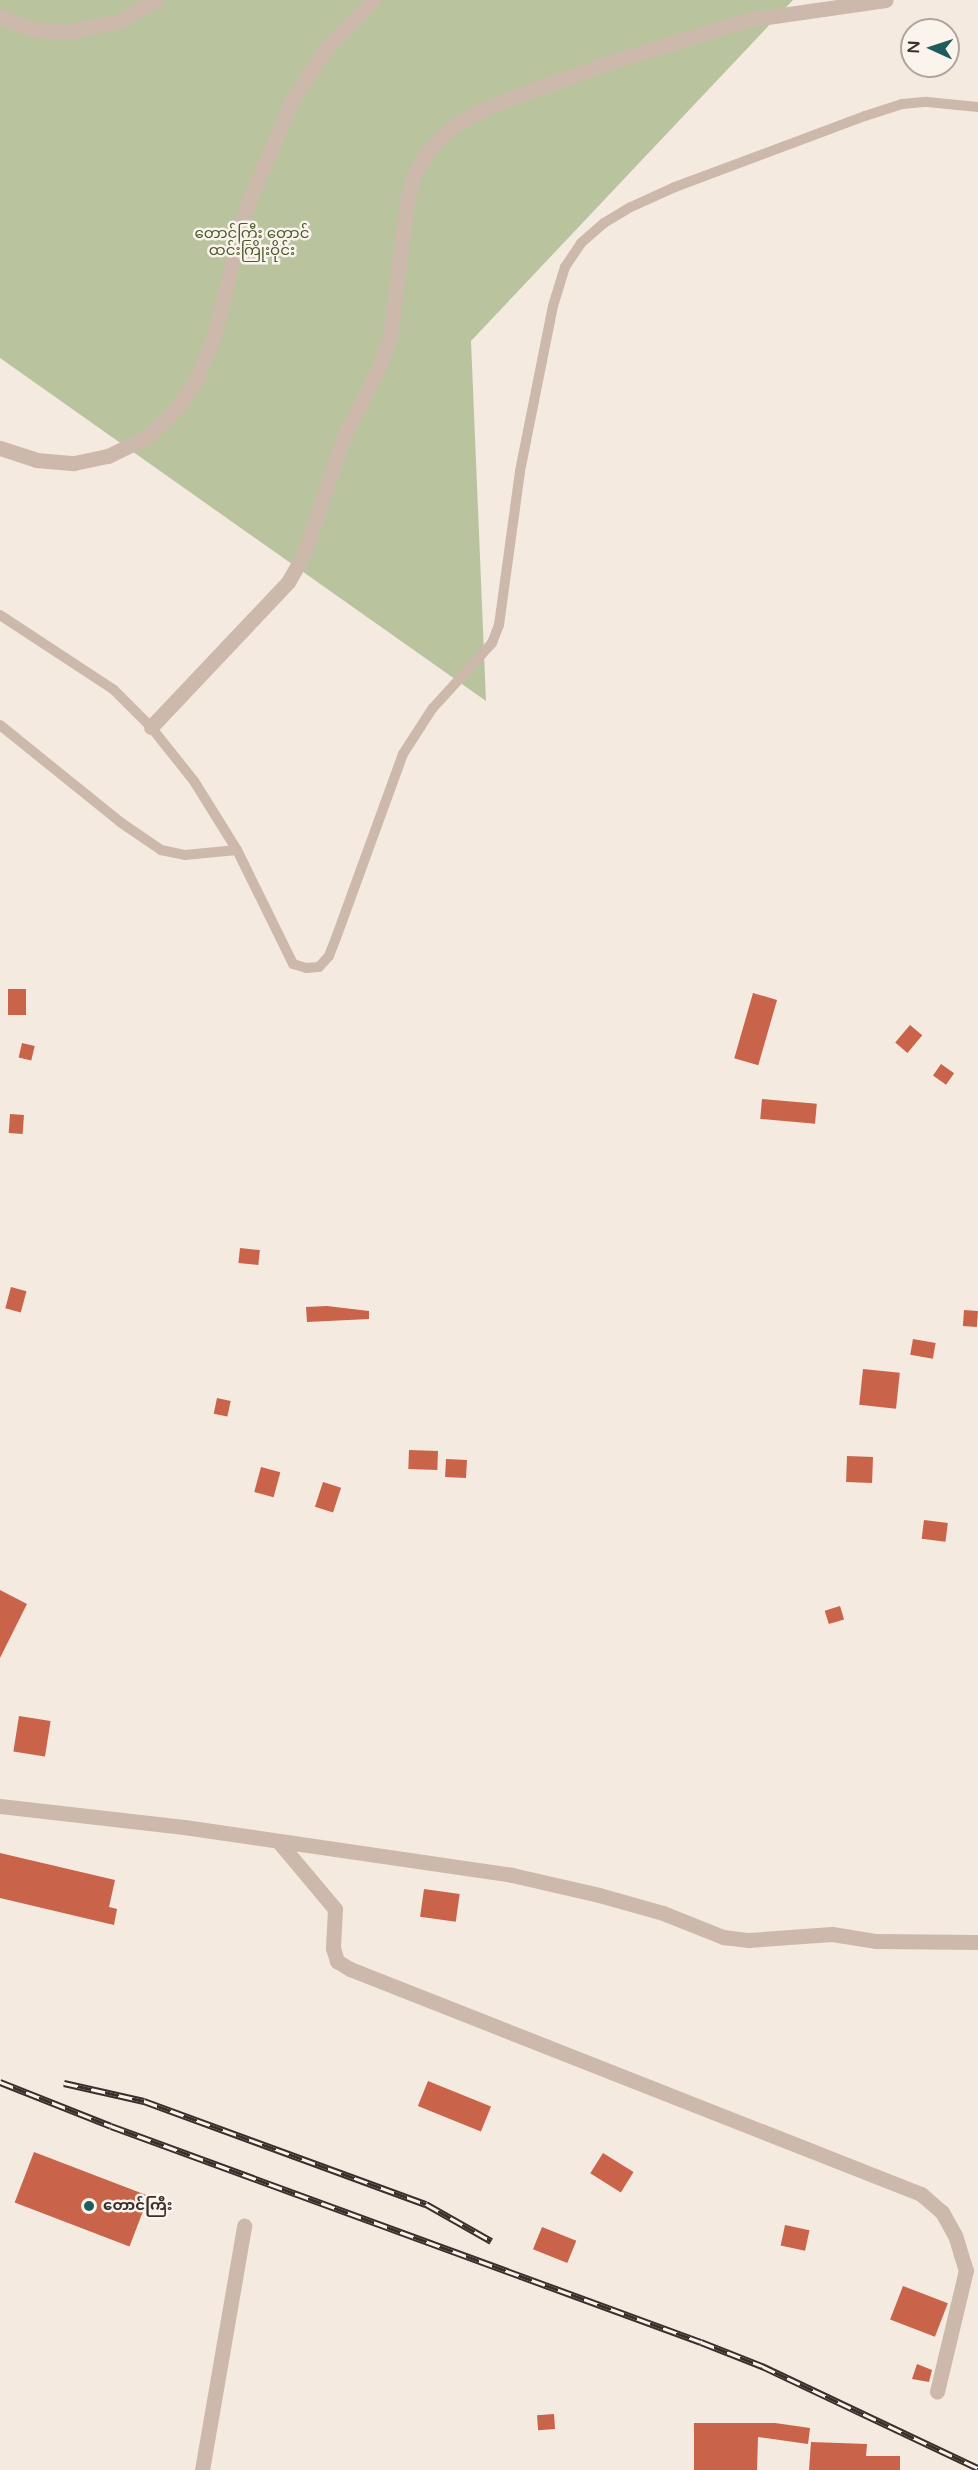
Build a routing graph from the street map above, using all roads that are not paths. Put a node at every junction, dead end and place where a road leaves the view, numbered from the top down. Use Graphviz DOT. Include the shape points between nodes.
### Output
graph roads {
  1 [pos="156,0"];
  2 [pos="373,0"];
  3 [pos="886,0"];
  4 [pos="0,17"];
  5 [pos="978,106"];
  6 [pos="0,448"];
  7 [pos="0,615"];
  8 [pos="0,725"];
  9 [pos="151,727"];
  10 [pos="237,850"];
  11 [pos="0,1806"];
  12 [pos="278,1841"];
  13 [pos="978,1942"];
  14 [pos="244,2226"];
  15 [pos="937,2391"];
  16 [pos="202,2470"];
  1 -- 4 [label="street" via="119,21 67,32 32,29"];
  2 -- 6 [label="street" via="327,47 292,100 246,208 214,336 197,378 177,408 149,436 108,456 74,464 36,460"];
  3 -- 9 [label="street" via="747,20 607,63 488,107 451,127 429,149 413,177 390,336 343,438 304,554 288,582"];
  5 -- 10 [label="lane" via="902,104 865,116 675,187 604,223 581,243 565,267 553,306 520,471 499,625 492,643 432,709 403,754 329,956 319,967 293,964"];
  7 -- 9 [label="lane" via="114,690"];
  8 -- 10 [label="lane" via="120,822 161,850 185,855"];
  9 -- 10 [label="lane" via="194,781"];
  11 -- 12 [label="street"];
  12 -- 13 [label="street" via="512,1875 642,1907 723,1937 750,1940 832,1934 876,1941"];
  12 -- 15 [label="street" via="335,1909 333,1948 337,1961 350,1970 921,2194 942,2212 955,2235 966,2270"];
  14 -- 16 [label="street"];
}
